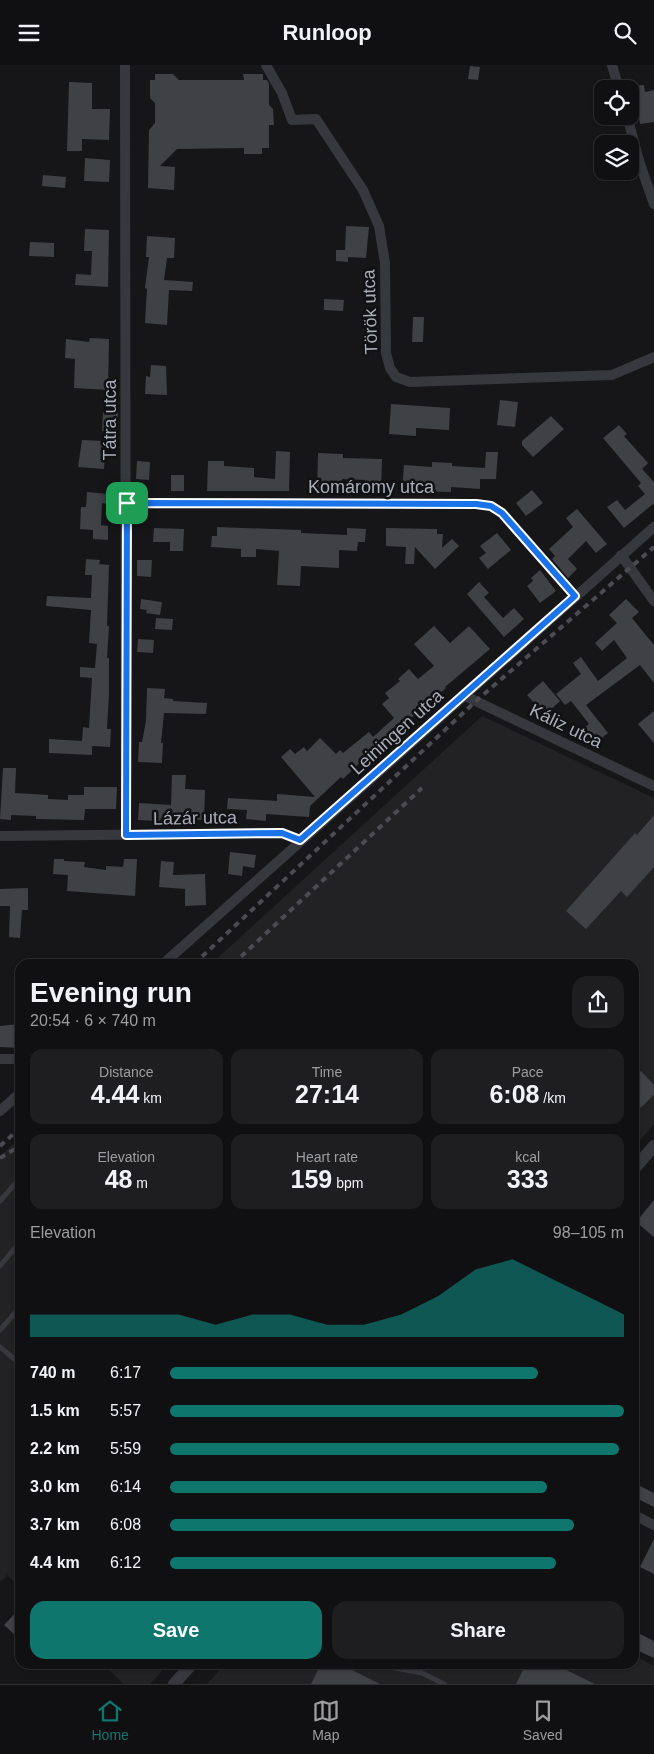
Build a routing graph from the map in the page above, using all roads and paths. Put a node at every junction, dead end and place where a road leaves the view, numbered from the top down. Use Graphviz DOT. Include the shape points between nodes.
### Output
graph roads {
  1 [pos="125,65"];
  2 [pos="266,65"];
  3 [pos="612,65"];
  4 [pos="616,80"];
  5 [pos="629,125"];
  6 [pos="654,204"];
  7 [pos="654,357"];
  8 [pos="127,503"];
  9 [pos="654,527"];
  10 [pos="621,555"];
  11 [pos="575,596"];
  12 [pos="654,601"];
  13 [pos="463,695"];
  14 [pos="654,786"];
  15 [pos="126,835"];
  16 [pos="0,836"];
  17 [pos="300,840"];
  18 [pos="169,959"];
  19 [pos="0,1059"];
  20 [pos="15,1059"];
  21 [pos="15,1098"];
  22 [pos="0,1111"];
  23 [pos="654,1146"];
  24 [pos="639,1163"];
  25 [pos="15,1184"];
  26 [pos="0,1201"];
  27 [pos="15,1247"];
  28 [pos="0,1266"];
  29 [pos="15,1313"];
  30 [pos="0,1330"];
  31 [pos="0,1347"];
  32 [pos="15,1359"];
  33 [pos="639,1518"];
  34 [pos="654,1525"];
  35 [pos="188,1669"];
  36 [pos="397,1669"];
  37 [pos="418,1669"];
  38 [pos="422,1673"];
  39 [pos="174,1684"];
  40 [pos="444,1684"];
  1 -- 8 [label="street, Tátra utca"];
  2 -- 7 [label="street, Török utca" via="292,120 316,119 362,191 379,226 385,263 386,353 396,377 410,382 612,375"];
  3 -- 4 [label="street"];
  5 -- 6 [label="street"];
  8 -- 11 [label="street, Komáromy utca" via="491,506 502,513"];
  8 -- 15 [label="street, Tátra utca"];
  9 -- 10 [label="street, Leiningen utca"];
  10 -- 11 [label="street, Leiningen utca"];
  10 -- 12 [label="street"];
  11 -- 13 [label="street, Leiningen utca"];
  13 -- 14 [label="street, Káliz utca"];
  13 -- 17 [label="street, Leiningen utca"];
  15 -- 16 [label="street, Lázár utca"];
  15 -- 17 [label="street, Lázár utca" via="282,833"];
  17 -- 18 [label="street, Leiningen utca"];
  19 -- 20 [label="street"];
  21 -- 22 [label="street"];
  23 -- 24 [label="street"];
  25 -- 26 [label="lane"];
  27 -- 28 [label="lane"];
  29 -- 30 [label="lane"];
  31 -- 32 [label="lane"];
  33 -- 34 [label="street"];
  35 -- 39 [label="street"];
  36 -- 38 [label="lane"];
  37 -- 38 [label="lane"];
  38 -- 40 [label="lane"];
}
